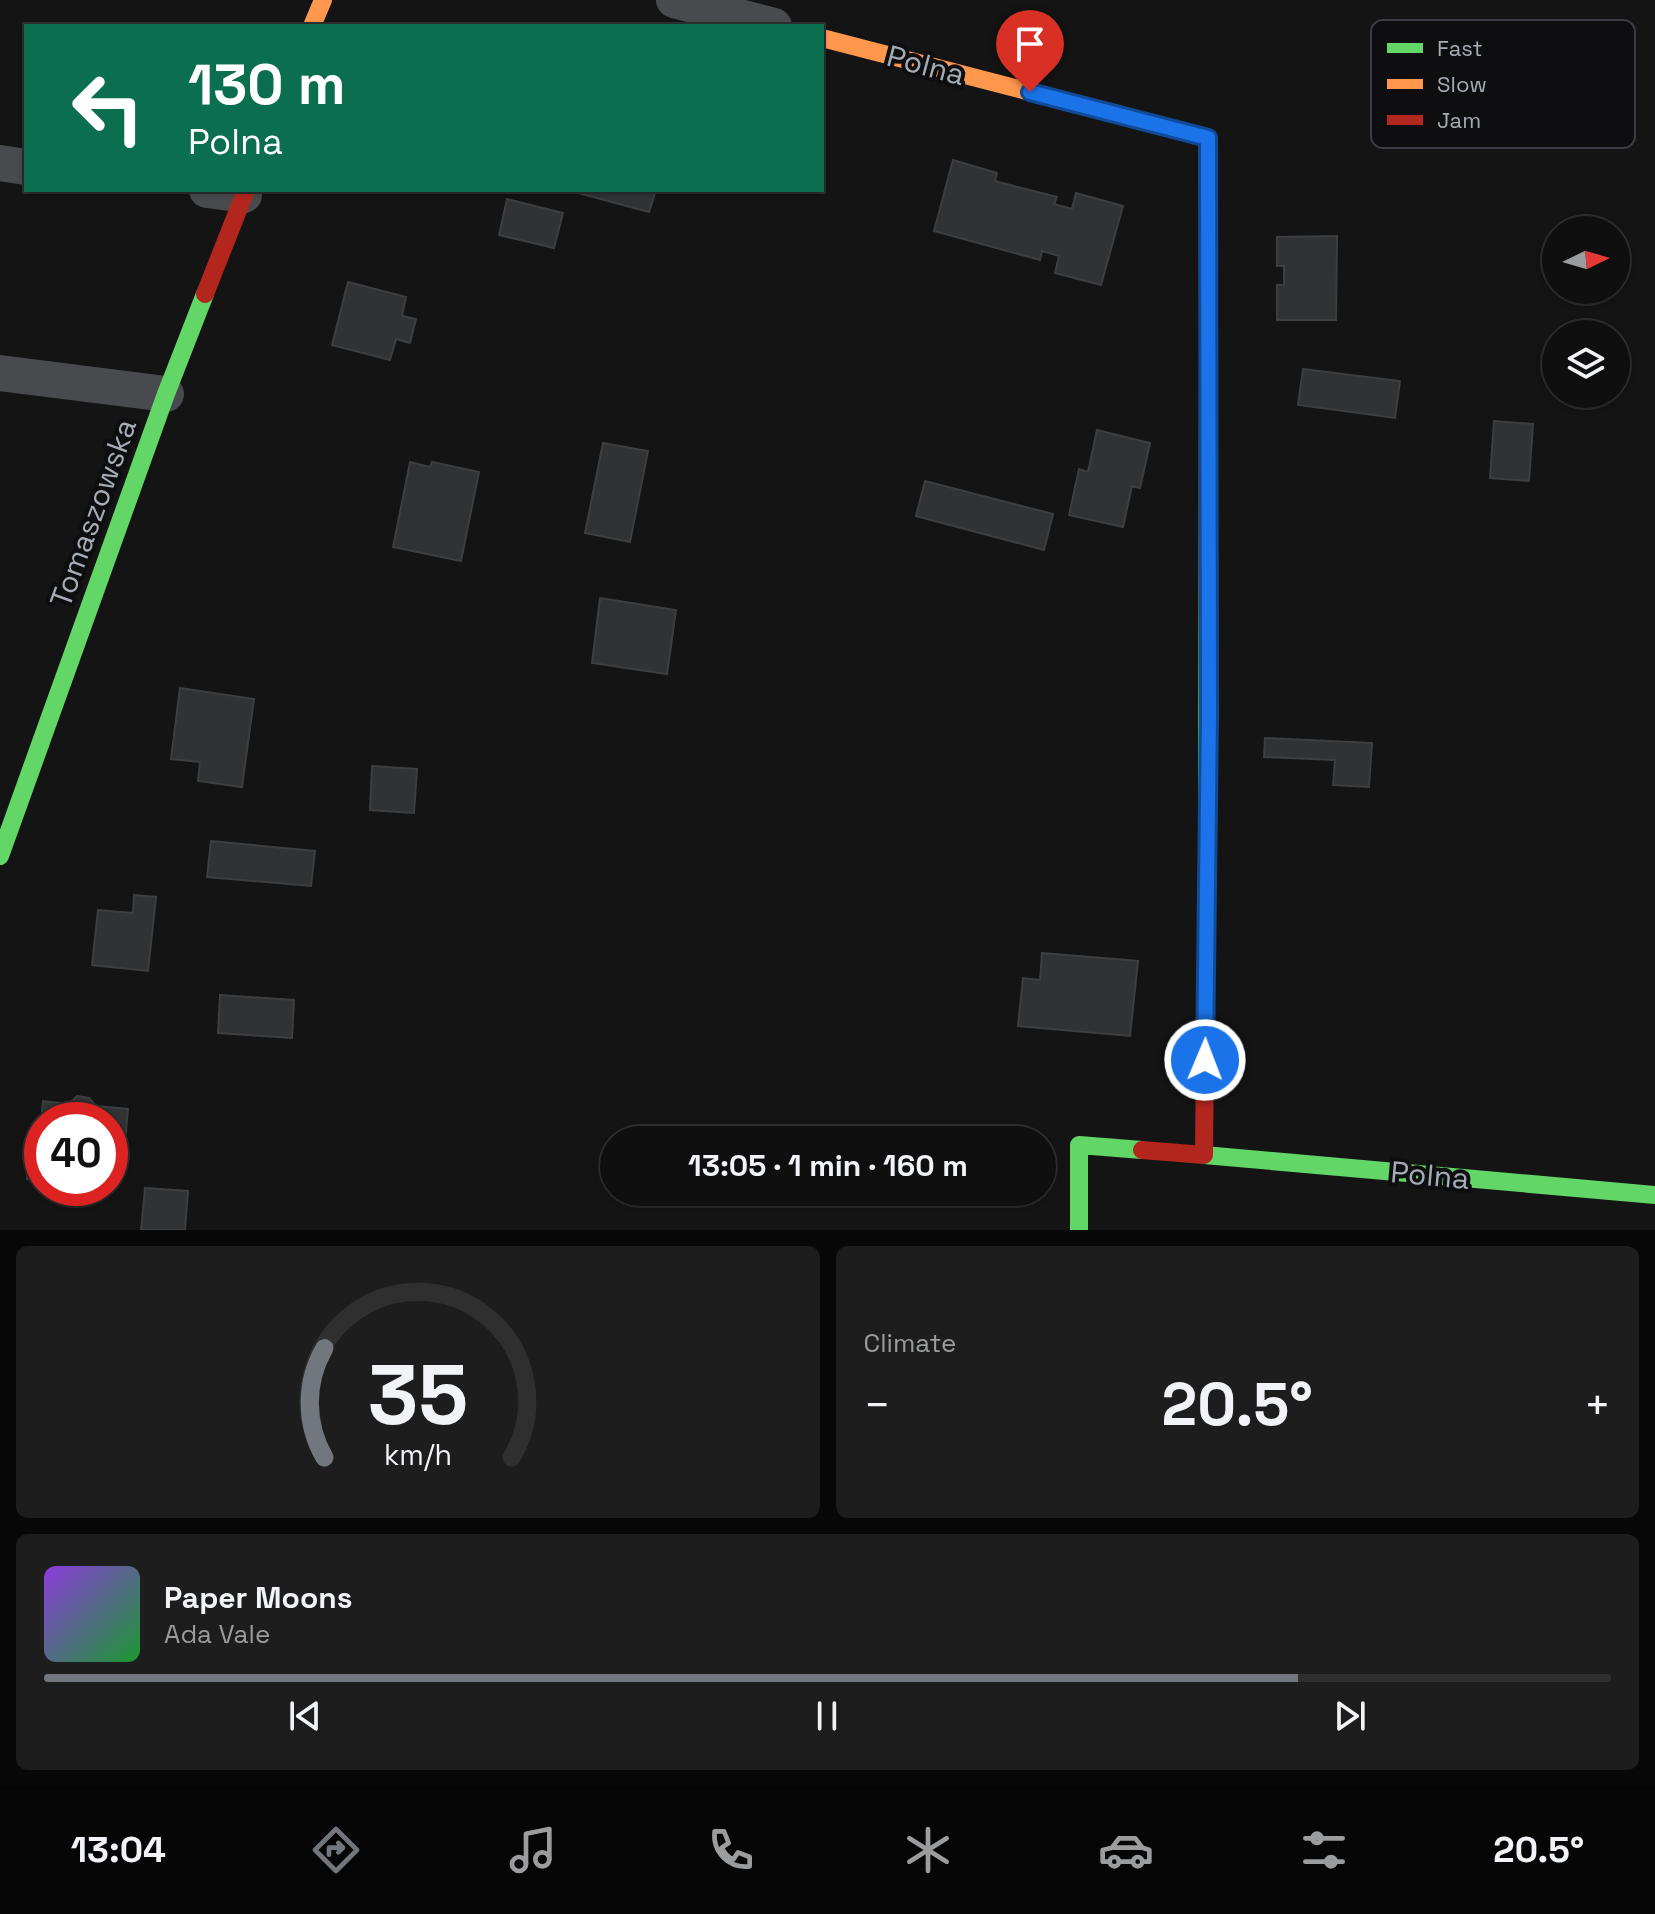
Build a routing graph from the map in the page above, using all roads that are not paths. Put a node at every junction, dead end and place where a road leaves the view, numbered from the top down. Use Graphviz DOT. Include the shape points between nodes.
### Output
graph roads {
  1 [pos="323,0"];
  2 [pos="674,0"];
  3 [pos="313,24"];
  4 [pos="766,24"];
  5 [pos="824,39"];
  6 [pos="0,163"];
  7 [pos="24,167"];
  8 [pos="245,192"];
  9 [pos="0,373"];
  10 [pos="166,394"];
  11 [pos="0,856"];
  12 [pos="1204,1155"];
  13 [pos="1655,1195"];
  14 [pos="1079,1230"];
  1 -- 3 [label="street"];
  2 -- 4 [label="street"];
  5 -- 12 [label="street, Polna" via="1208,138"];
  6 -- 7 [label="street"];
  8 -- 10 [label="street, Tomaszowska"];
  9 -- 10 [label="street"];
  10 -- 11 [label="street, Tomaszowska"];
  12 -- 13 [label="street, Polna"];
  12 -- 14 [label="street, Polna" via="1079,1145"];
}
